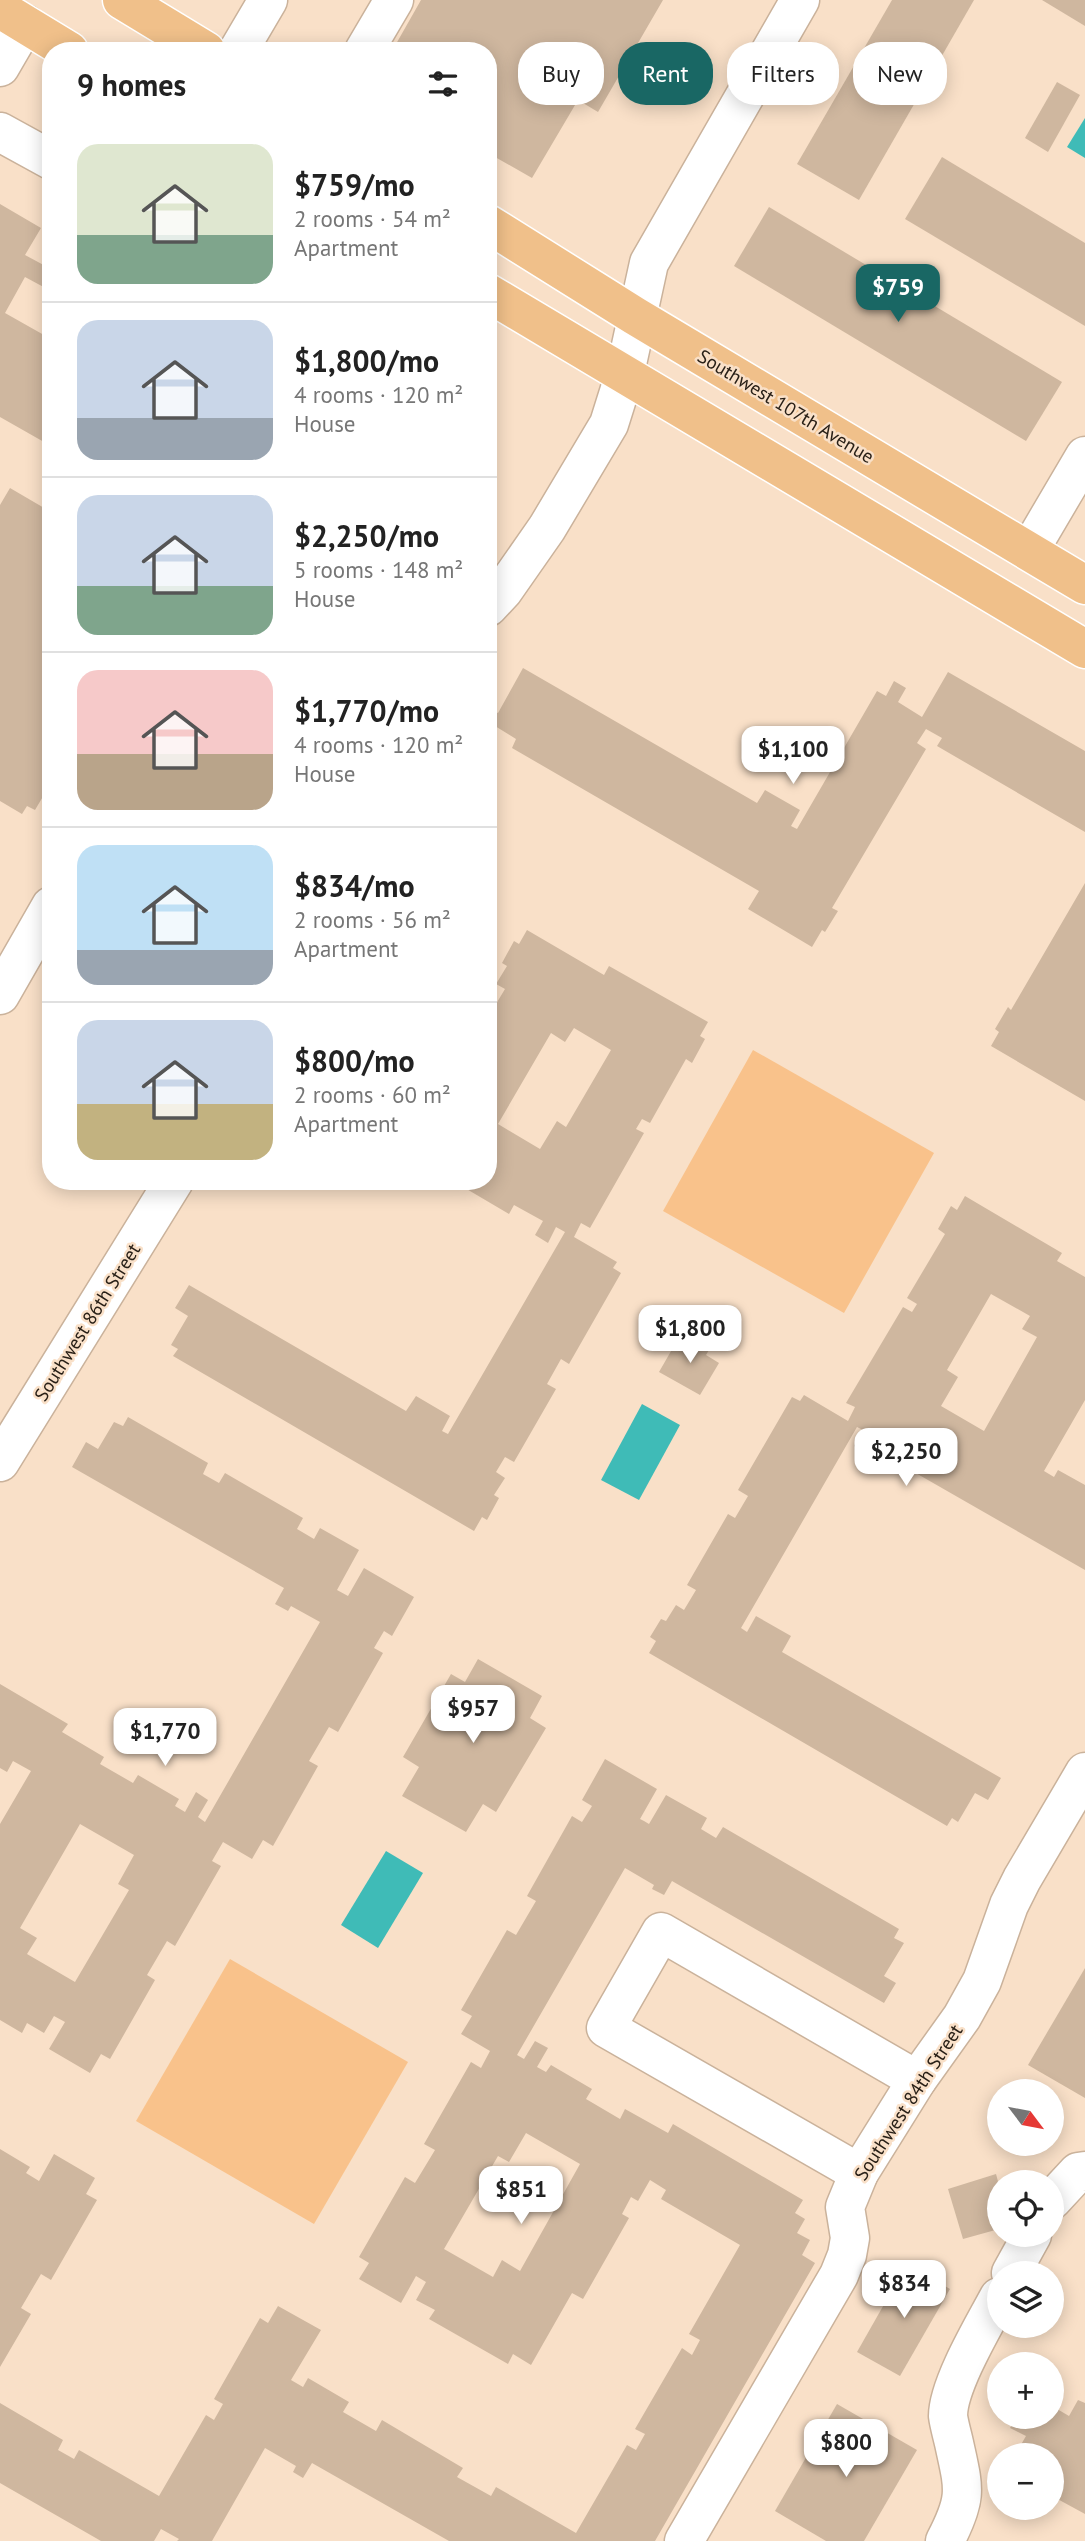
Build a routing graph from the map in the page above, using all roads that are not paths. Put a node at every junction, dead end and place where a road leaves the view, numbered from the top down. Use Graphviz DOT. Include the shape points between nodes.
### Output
graph roads {
  1 [pos="122,0"];
  2 [pos="268,0"];
  3 [pos="394,0"];
  4 [pos="800,0"];
  5 [pos="12,17"];
  6 [pos="54,42"];
  7 [pos="191,42"];
  8 [pos="243,42"];
  9 [pos="369,42"];
  10 [pos="0,67"];
  11 [pos="0,132"];
  12 [pos="42,155"];
  13 [pos="497,231"];
  14 [pos="497,298"];
  15 [pos="635,316"];
  16 [pos="625,373"];
  17 [pos="1085,456"];
  18 [pos="1029,551"];
  19 [pos="1085,584"];
  20 [pos="497,597"];
  21 [pos="1085,649"];
  22 [pos="42,922"];
  23 [pos="0,995"];
  24 [pos="168,1190"];
  25 [pos="0,1462"];
  26 [pos="1085,1772"];
  27 [pos="917,2080"];
  28 [pos="1085,2171"];
  29 [pos="859,2173"];
  30 [pos="1064,2185"];
  31 [pos="987,2320"];
  32 [pos="684,2541"];
  33 [pos="945,2541"];
  1 -- 7 [label="main road"];
  2 -- 8 [label="street"];
  3 -- 9 [label="street"];
  4 -- 15 [label="street" via="649,263"];
  5 -- 6 [label="main road"];
  5 -- 10 [label="street"];
  11 -- 12 [label="street"];
  13 -- 15 [label="main road, Southwest 107th Avenue"];
  14 -- 16 [label="main road"];
  15 -- 16 [label="street"];
  15 -- 18 [label="main road, Southwest 107th Avenue"];
  16 -- 20 [label="street" via="609,424 547,528"];
  16 -- 21 [label="main road"];
  17 -- 18 [label="street"];
  18 -- 19 [label="main road, Southwest 107th Avenue"];
  22 -- 23 [label="street"];
  24 -- 25 [label="street, Southwest 86th Street"];
  26 -- 27 [label="street, Southwest 84th Street" via="1009,1905 982,1981 962,2018"];
  27 -- 29 [label="street, Southwest 84th Street"];
  27 -- 29 [label="street" via="661,1932 606,2028"];
  28 -- 30 [label="street"];
  29 -- 32 [label="street, Southwest 84th Street" via="845,2207 850,2238 839,2275"];
  31 -- 33 [label="street" via="957,2382 948,2415 963,2497"];
}
